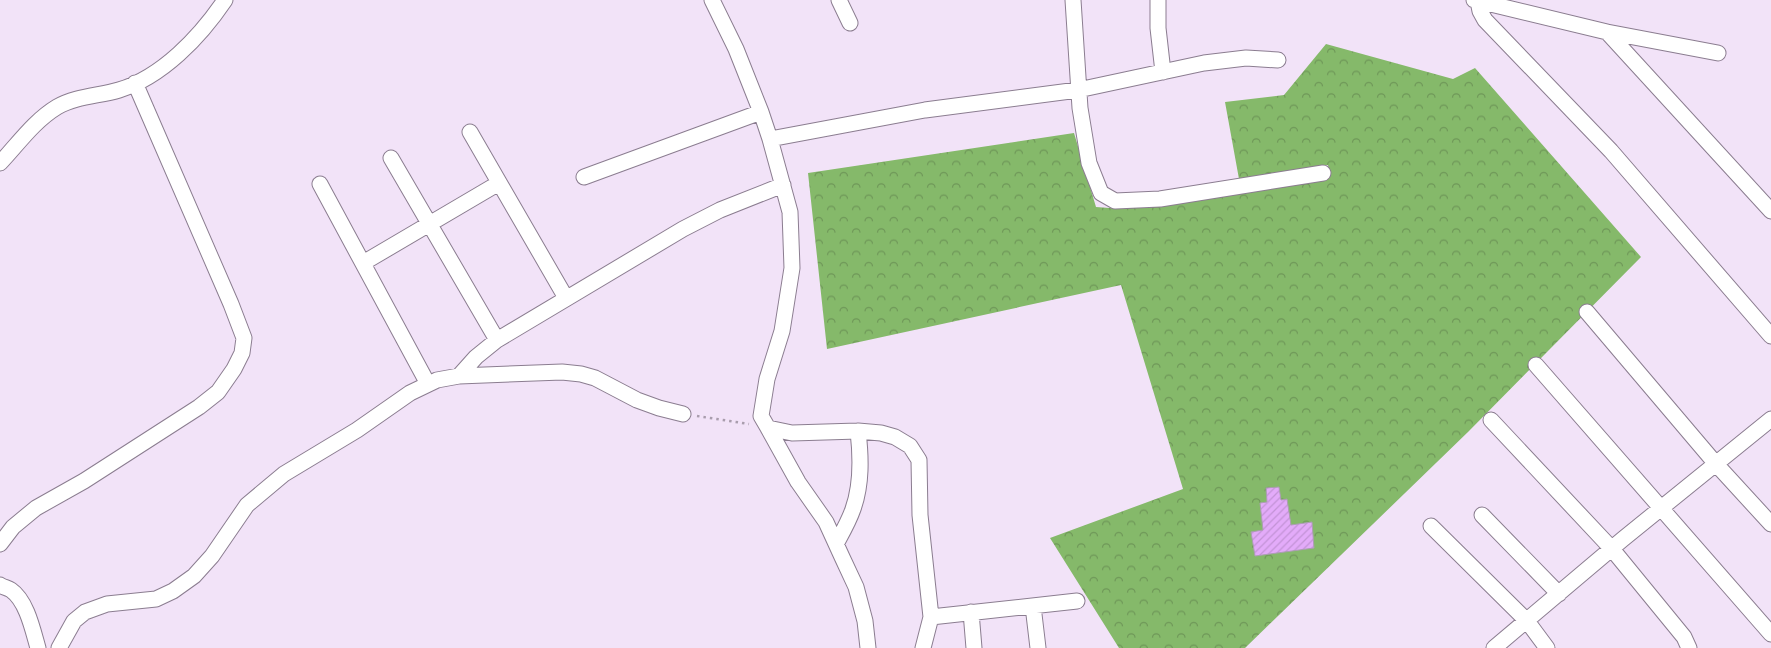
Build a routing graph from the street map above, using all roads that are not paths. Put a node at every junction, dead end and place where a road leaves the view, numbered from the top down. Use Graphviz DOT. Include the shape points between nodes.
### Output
graph roads {
  1 [pos="225,0"];
  2 [pos="712,0"];
  3 [pos="839,0"];
  4 [pos="1073,0"];
  5 [pos="1158,0"];
  6 [pos="1476,1"];
  7 [pos="850,23"];
  8 [pos="1607,32"];
  9 [pos="1718,53"];
  10 [pos="1278,60"];
  11 [pos="1163,72"];
  12 [pos="136,83"];
  13 [pos="1078,90"];
  14 [pos="760,112"];
  15 [pos="470,132"];
  16 [pos="770,139"];
  17 [pos="391,158"];
  18 [pos="0,163"];
  19 [pos="1323,172"];
  20 [pos="584,177"];
  21 [pos="499,183"];
  22 [pos="320,184"];
  23 [pos="783,185"];
  24 [pos="1771,211"];
  25 [pos="428,225"];
  26 [pos="363,264"];
  27 [pos="566,298"];
  28 [pos="1587,312"];
  29 [pos="1771,336"];
  30 [pos="497,340"];
  31 [pos="1536,365"];
  32 [pos="459,376"];
  33 [pos="428,384"];
  34 [pos="683,414"];
  35 [pos="1771,419"];
  36 [pos="1491,420"];
  37 [pos="768,428"];
  38 [pos="858,431"];
  39 [pos="1716,464"];
  40 [pos="1662,509"];
  41 [pos="1482,514"];
  42 [pos="1771,524"];
  43 [pos="1431,526"];
  44 [pos="0,544"];
  45 [pos="836,544"];
  46 [pos="1612,549"];
  47 [pos="0,585"];
  48 [pos="1559,594"];
  49 [pos="1076,601"];
  50 [pos="1034,606"];
  51 [pos="971,612"];
  52 [pos="931,617"];
  53 [pos="1527,621"];
  54 [pos="1771,634"];
  55 [pos="38,648"];
  56 [pos="59,648"];
  57 [pos="868,648"];
  58 [pos="923,648"];
  59 [pos="974,648"];
  60 [pos="1038,648"];
  61 [pos="1494,648"];
  62 [pos="1547,648"];
  63 [pos="1689,648"];
  1 -- 12 [label="street" via="175,58 152,76"];
  2 -- 14 [label="street" via="736,49"];
  3 -- 7 [label="street"];
  4 -- 13 [label="street"];
  5 -- 11 [label="street"];
  6 -- 8 [label="street"];
  6 -- 29 [label="street" via="1485,20 1611,152"];
  8 -- 9 [label="street"];
  8 -- 24 [label="street"];
  10 -- 11 [label="street" via="1246,58"];
  11 -- 13 [label="street"];
  12 -- 18 [label="street" via="59,106 42,117"];
  12 -- 44 [label="street" via="231,304 244,338 242,353 218,392 199,407 36,508"];
  13 -- 16 [label="street" via="925,110"];
  13 -- 19 [label="street" via="1089,163 1101,193 1115,201 1160,199"];
  14 -- 16 [label="street"];
  14 -- 20 [label="street"];
  15 -- 21 [label="street"];
  16 -- 23 [label="street"];
  17 -- 25 [label="street"];
  21 -- 25 [label="street"];
  21 -- 27 [label="street"];
  22 -- 26 [label="street"];
  23 -- 27 [label="street" via="683,229"];
  23 -- 37 [label="street" via="790,212 792,268 782,331 767,379 762,416"];
  25 -- 26 [label="street"];
  25 -- 30 [label="street"];
  26 -- 33 [label="street"];
  27 -- 30 [label="street"];
  28 -- 39 [label="street"];
  30 -- 32 [label="street" via="476,356"];
  31 -- 40 [label="street"];
  32 -- 33 [label="street"];
  32 -- 34 [label="street" via="581,374 637,400"];
  33 -- 56 [label="street" via="284,474 247,505 212,556 173,592 156,599 107,604 85,612 74,621"];
  35 -- 39 [label="street"];
  36 -- 46 [label="street"];
  37 -- 38 [label="street" via="792,433"];
  37 -- 45 [label="street"];
  38 -- 45 [label="street" via="860,475 853,508"];
  38 -- 52 [label="street" via="895,437 910,446 919,460 920,515"];
  39 -- 40 [label="street"];
  39 -- 42 [label="street"];
  40 -- 46 [label="street"];
  40 -- 54 [label="street"];
  41 -- 48 [label="street"];
  43 -- 53 [label="street"];
  45 -- 57 [label="street" via="856,587"];
  46 -- 48 [label="street"];
  46 -- 63 [label="street" via="1684,637"];
  47 -- 55 [label="street" via="18,598 30,618"];
  48 -- 53 [label="street"];
  49 -- 50 [label="street"];
  50 -- 51 [label="street"];
  50 -- 60 [label="street"];
  51 -- 52 [label="street"];
  51 -- 59 [label="street"];
  52 -- 58 [label="street"];
  53 -- 61 [label="street"];
  53 -- 62 [label="street"];
}
